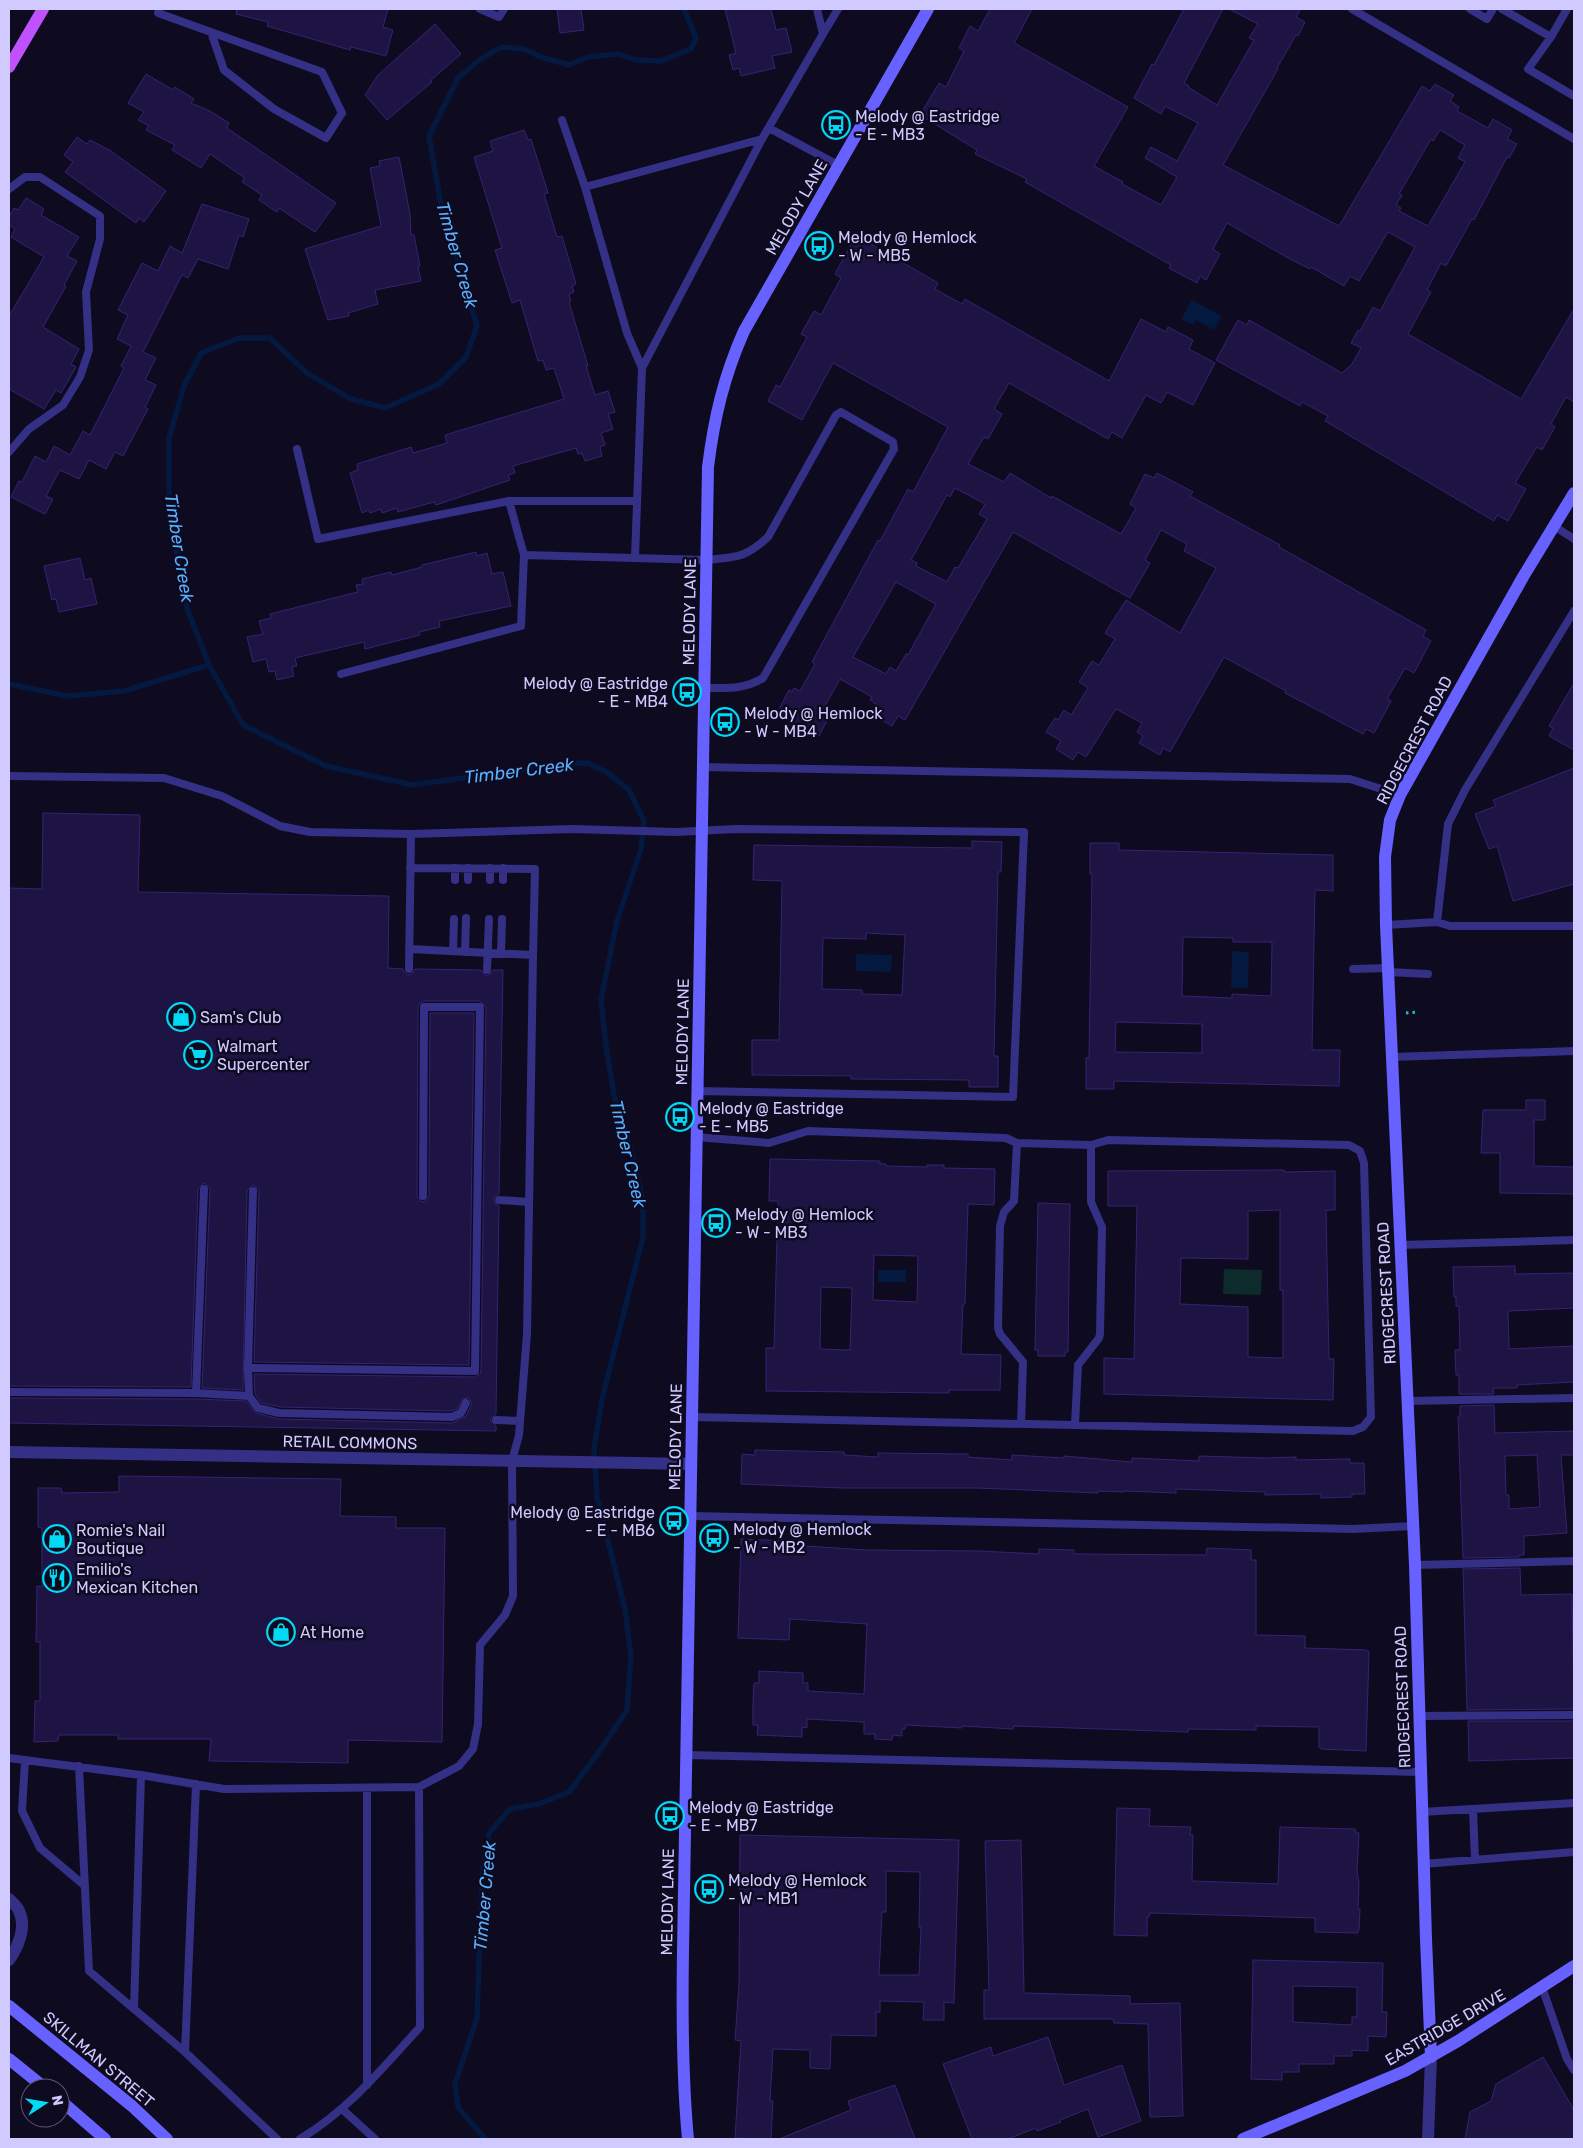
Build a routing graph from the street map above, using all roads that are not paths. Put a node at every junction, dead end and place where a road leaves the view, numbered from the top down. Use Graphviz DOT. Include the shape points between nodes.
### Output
graph roads {
  1 [pos="43,9"];
  2 [pos="159,9"];
  3 [pos="480,9"];
  4 [pos="504,9"];
  5 [pos="817,9"];
  6 [pos="838,9"];
  7 [pos="928,9"];
  8 [pos="1352,9"];
  9 [pos="1470,9"];
  10 [pos="1493,9"];
  11 [pos="1502,9"];
  12 [pos="1567,9"];
  13 [pos="212,32"];
  14 [pos="823,34"];
  15 [pos="1551,38"];
  16 [pos="9,67"];
  17 [pos="1574,96"];
  18 [pos="562,120"];
  19 [pos="769,128"];
  20 [pos="762,139"];
  21 [pos="1574,139"];
  22 [pos="838,165"];
  23 [pos="585,187"];
  24 [pos="9,189"];
  25 [pos="642,368"];
  26 [pos="297,449"];
  27 [pos="9,452"];
  28 [pos="1574,493"];
  29 [pos="509,501"];
  30 [pos="636,501"];
  31 [pos="1554,526"];
  32 [pos="1574,539"];
  33 [pos="524,555"];
  34 [pos="635,558"];
  35 [pos="707,560"];
  36 [pos="1574,611"];
  37 [pos="341,674"];
  38 [pos="704,688"];
  39 [pos="703,767"];
  40 [pos="9,776"];
  41 [pos="1400,795"];
  42 [pos="702,831"];
  43 [pos="411,834"];
  44 [pos="410,868"];
  45 [pos="455,868"];
  46 [pos="468,868"];
  47 [pos="490,868"];
  48 [pos="503,868"];
  49 [pos="455,880"];
  50 [pos="468,880"];
  51 [pos="490,880"];
  52 [pos="503,880"];
  53 [pos="466,918"];
  54 [pos="454,919"];
  55 [pos="489,919"];
  56 [pos="502,919"];
  57 [pos="1437,922"];
  58 [pos="1386,925"];
  59 [pos="1574,926"];
  60 [pos="409,949"];
  61 [pos="453,951"];
  62 [pos="465,952"];
  63 [pos="488,952"];
  64 [pos="501,953"];
  65 [pos="533,955"];
  66 [pos="1354,968"];
  67 [pos="409,969"];
  68 [pos="487,970"];
  69 [pos="1387,970"];
  70 [pos="1428,974"];
  71 [pos="1574,1052"];
  72 [pos="1392,1057"];
  73 [pos="697,1091"];
  74 [pos="696,1137"];
  75 [pos="1017,1143"];
  76 [pos="1091,1145"];
  77 [pos="204,1189"];
  78 [pos="253,1191"];
  79 [pos="423,1196"];
  80 [pos="499,1200"];
  81 [pos="529,1202"];
  82 [pos="1574,1240"];
  83 [pos="1400,1245"];
  84 [pos="248,1368"];
  85 [pos="9,1392"];
  86 [pos="196,1393"];
  87 [pos="248,1396"];
  88 [pos="1574,1398"];
  89 [pos="1408,1401"];
  90 [pos="466,1403"];
  91 [pos="692,1417"];
  92 [pos="496,1420"];
  93 [pos="520,1421"];
  94 [pos="1021,1424"];
  95 [pos="1075,1425"];
  96 [pos="9,1452"];
  97 [pos="512,1461"];
  98 [pos="691,1464"];
  99 [pos="690,1516"];
  100 [pos="1413,1526"];
  101 [pos="1574,1560"];
  102 [pos="1415,1565"];
  103 [pos="1574,1715"];
  104 [pos="1419,1716"];
  105 [pos="686,1755"];
  106 [pos="9,1758"];
  107 [pos="25,1760"];
  108 [pos="79,1766"];
  109 [pos="1421,1772"];
  110 [pos="141,1775"];
  111 [pos="196,1784"];
  112 [pos="419,1787"];
  113 [pos="367,1788"];
  114 [pos="1574,1803"];
  115 [pos="1472,1809"];
  116 [pos="1422,1812"];
  117 [pos="1574,1852"];
  118 [pos="1475,1860"];
  119 [pos="1423,1864"];
  120 [pos="84,1886"];
  121 [pos="9,1899"];
  122 [pos="9,1960"];
  123 [pos="1574,1966"];
  124 [pos="1542,1987"];
  125 [pos="9,2006"];
  126 [pos="134,2009"];
  127 [pos="185,2052"];
  128 [pos="1431,2057"];
  129 [pos="9,2059"];
  130 [pos="1574,2070"];
  131 [pos="33,2078"];
  132 [pos="367,2085"];
  133 [pos="70,2109"];
  134 [pos="342,2109"];
  135 [pos="305,2138"];
  136 [pos="105,2139"];
  137 [pos="168,2139"];
  138 [pos="277,2139"];
  139 [pos="375,2139"];
  140 [pos="688,2139"];
  141 [pos="1243,2139"];
  142 [pos="1428,2139"];
  1 -- 16 [label="main road"];
  2 -- 13 [label="lane" via="158,13"];
  3 -- 4 [label="lane" via="499,17"];
  5 -- 14 [label="lane"];
  6 -- 14 [label="lane"];
  7 -- 22 [label="street, MELODY LANE"];
  8 -- 21 [label="lane"];
  9 -- 10 [label="lane" via="1487,19"];
  11 -- 15 [label="lane"];
  12 -- 15 [label="lane"];
  13 -- 13 [label="lane" via="322,72 342,113 326,138 274,109 224,70"];
  14 -- 19 [label="lane"];
  15 -- 17 [label="lane" via="1528,69"];
  18 -- 23 [label="lane"];
  19 -- 20 [label="lane"];
  19 -- 22 [label="lane"];
  20 -- 23 [label="lane"];
  20 -- 25 [label="lane"];
  22 -- 35 [label="street, MELODY LANE" via="728,365 708,467"];
  23 -- 25 [label="lane" via="627,333"];
  24 -- 27 [label="lane" via="25,177 40,176 100,216 100,239 86,292 89,350 80,377 63,405 29,429"];
  25 -- 30 [label="lane"];
  26 -- 29 [label="lane" via="318,539"];
  28 -- 31 [label="street, RIDGECREST ROAD"];
  29 -- 30 [label="lane"];
  29 -- 33 [label="lane"];
  30 -- 34 [label="lane"];
  31 -- 32 [label="lane"];
  31 -- 41 [label="street, RIDGECREST ROAD"];
  33 -- 34 [label="lane"];
  33 -- 37 [label="lane" via="521,626"];
  34 -- 35 [label="lane"];
  35 -- 38 [label="street, MELODY LANE"];
  35 -- 38 [label="lane" via="736,557 753,551 768,537 836,415 841,412 893,442 894,449 763,678 743,688"];
  36 -- 57 [label="lane" via="1465,790 1448,824"];
  38 -- 39 [label="street, MELODY LANE"];
  39 -- 41 [label="lane" via="1350,779"];
  39 -- 42 [label="street, MELODY LANE"];
  40 -- 43 [label="lane" via="164,778 222,796 280,826 310,832"];
  41 -- 58 [label="street, RIDGECREST ROAD" via="1390,820 1385,857"];
  42 -- 43 [label="lane"];
  42 -- 73 [label="street, MELODY LANE"];
  42 -- 73 [label="lane" via="1024,832 1013,1097"];
  43 -- 44 [label="lane"];
  44 -- 45 [label="lane"];
  44 -- 60 [label="lane"];
  45 -- 46 [label="lane"];
  45 -- 49 [label="lane"];
  46 -- 47 [label="lane"];
  46 -- 50 [label="lane"];
  47 -- 48 [label="lane"];
  47 -- 51 [label="lane"];
  48 -- 52 [label="lane"];
  48 -- 65 [label="lane" via="535,869"];
  53 -- 62 [label="lane"];
  54 -- 61 [label="lane"];
  55 -- 63 [label="lane"];
  56 -- 64 [label="lane"];
  57 -- 58 [label="lane"];
  57 -- 59 [label="lane" via="1450,926"];
  58 -- 69 [label="street, RIDGECREST ROAD"];
  60 -- 61 [label="lane"];
  60 -- 67 [label="lane"];
  61 -- 62 [label="lane"];
  62 -- 63 [label="lane"];
  63 -- 64 [label="lane"];
  63 -- 68 [label="lane"];
  64 -- 65 [label="lane"];
  65 -- 81 [label="lane"];
  66 -- 69 [label="lane"];
  69 -- 70 [label="lane"];
  69 -- 72 [label="street, RIDGECREST ROAD"];
  71 -- 72 [label="lane"];
  72 -- 83 [label="street, RIDGECREST ROAD"];
  73 -- 74 [label="street, MELODY LANE"];
  74 -- 75 [label="lane" via="769,1143 808,1131 1006,1138"];
  74 -- 91 [label="street, MELODY LANE"];
  75 -- 76 [label="lane"];
  75 -- 94 [label="lane" via="1014,1201 1004,1212 1000,1226 998,1328 1023,1362"];
  76 -- 95 [label="lane" via="1091,1202 1102,1227 1100,1334 1078,1365"];
  76 -- 95 [label="lane" via="1108,1140 1349,1145 1360,1151 1364,1164 1371,1417 1363,1427 1353,1431"];
  77 -- 86 [label="lane"];
  78 -- 84 [label="lane"];
  79 -- 84 [label="lane" via="424,1007 480,1007 476,1371"];
  80 -- 81 [label="lane"];
  81 -- 93 [label="lane" via="527,1334"];
  82 -- 83 [label="lane"];
  83 -- 89 [label="street, RIDGECREST ROAD"];
  84 -- 87 [label="lane"];
  85 -- 86 [label="lane"];
  86 -- 87 [label="lane"];
  87 -- 90 [label="lane" via="258,1408 279,1413 452,1417 461,1413"];
  88 -- 89 [label="lane"];
  89 -- 100 [label="street, RIDGECREST ROAD"];
  91 -- 94 [label="lane"];
  91 -- 98 [label="street, MELODY LANE"];
  92 -- 93 [label="lane"];
  93 -- 97 [label="lane"];
  94 -- 95 [label="lane"];
  96 -- 97 [label="street, RETAIL COMMONS"];
  97 -- 98 [label="street, RETAIL COMMONS"];
  97 -- 112 [label="lane" via="513,1596 505,1615 480,1646 478,1724 473,1749 459,1766"];
  98 -- 99 [label="street, MELODY LANE"];
  99 -- 100 [label="lane" via="1352,1529"];
  99 -- 105 [label="street, MELODY LANE"];
  100 -- 102 [label="street, RIDGECREST ROAD"];
  101 -- 102 [label="lane"];
  102 -- 104 [label="street, RIDGECREST ROAD"];
  103 -- 104 [label="lane"];
  104 -- 109 [label="street, RIDGECREST ROAD"];
  105 -- 109 [label="lane"];
  105 -- 140 [label="street, MELODY LANE" via="682,2031"];
  106 -- 107 [label="lane"];
  107 -- 108 [label="lane"];
  107 -- 120 [label="lane" via="22,1811 40,1848"];
  108 -- 110 [label="lane"];
  108 -- 120 [label="lane"];
  109 -- 116 [label="street, RIDGECREST ROAD"];
  110 -- 111 [label="lane"];
  110 -- 126 [label="lane"];
  111 -- 113 [label="lane" via="224,1789"];
  111 -- 127 [label="lane"];
  112 -- 113 [label="lane"];
  112 -- 132 [label="lane" via="420,2027"];
  113 -- 132 [label="lane"];
  114 -- 115 [label="lane"];
  115 -- 116 [label="lane"];
  115 -- 118 [label="lane"];
  116 -- 119 [label="street, RIDGECREST ROAD"];
  117 -- 118 [label="lane"];
  118 -- 119 [label="lane"];
  119 -- 128 [label="street, RIDGECREST ROAD"];
  120 -- 126 [label="lane" via="89,1972"];
  121 -- 122 [label="street" via="20,1911 22,1934"];
  123 -- 124 [label="street, EASTRIDGE DRIVE"];
  124 -- 128 [label="street, EASTRIDGE DRIVE"];
  124 -- 130 [label="lane" via="1567,2059"];
  125 -- 137 [label="street, SKILLMAN STREET"];
  126 -- 127 [label="lane"];
  127 -- 138 [label="lane"];
  128 -- 141 [label="street, EASTRIDGE DRIVE"];
  128 -- 142 [label="street, RIDGECREST ROAD"];
  129 -- 131 [label="street"];
  132 -- 134 [label="lane"];
  133 -- 136 [label="street"];
  134 -- 135 [label="lane"];
  134 -- 139 [label="lane"];
}
